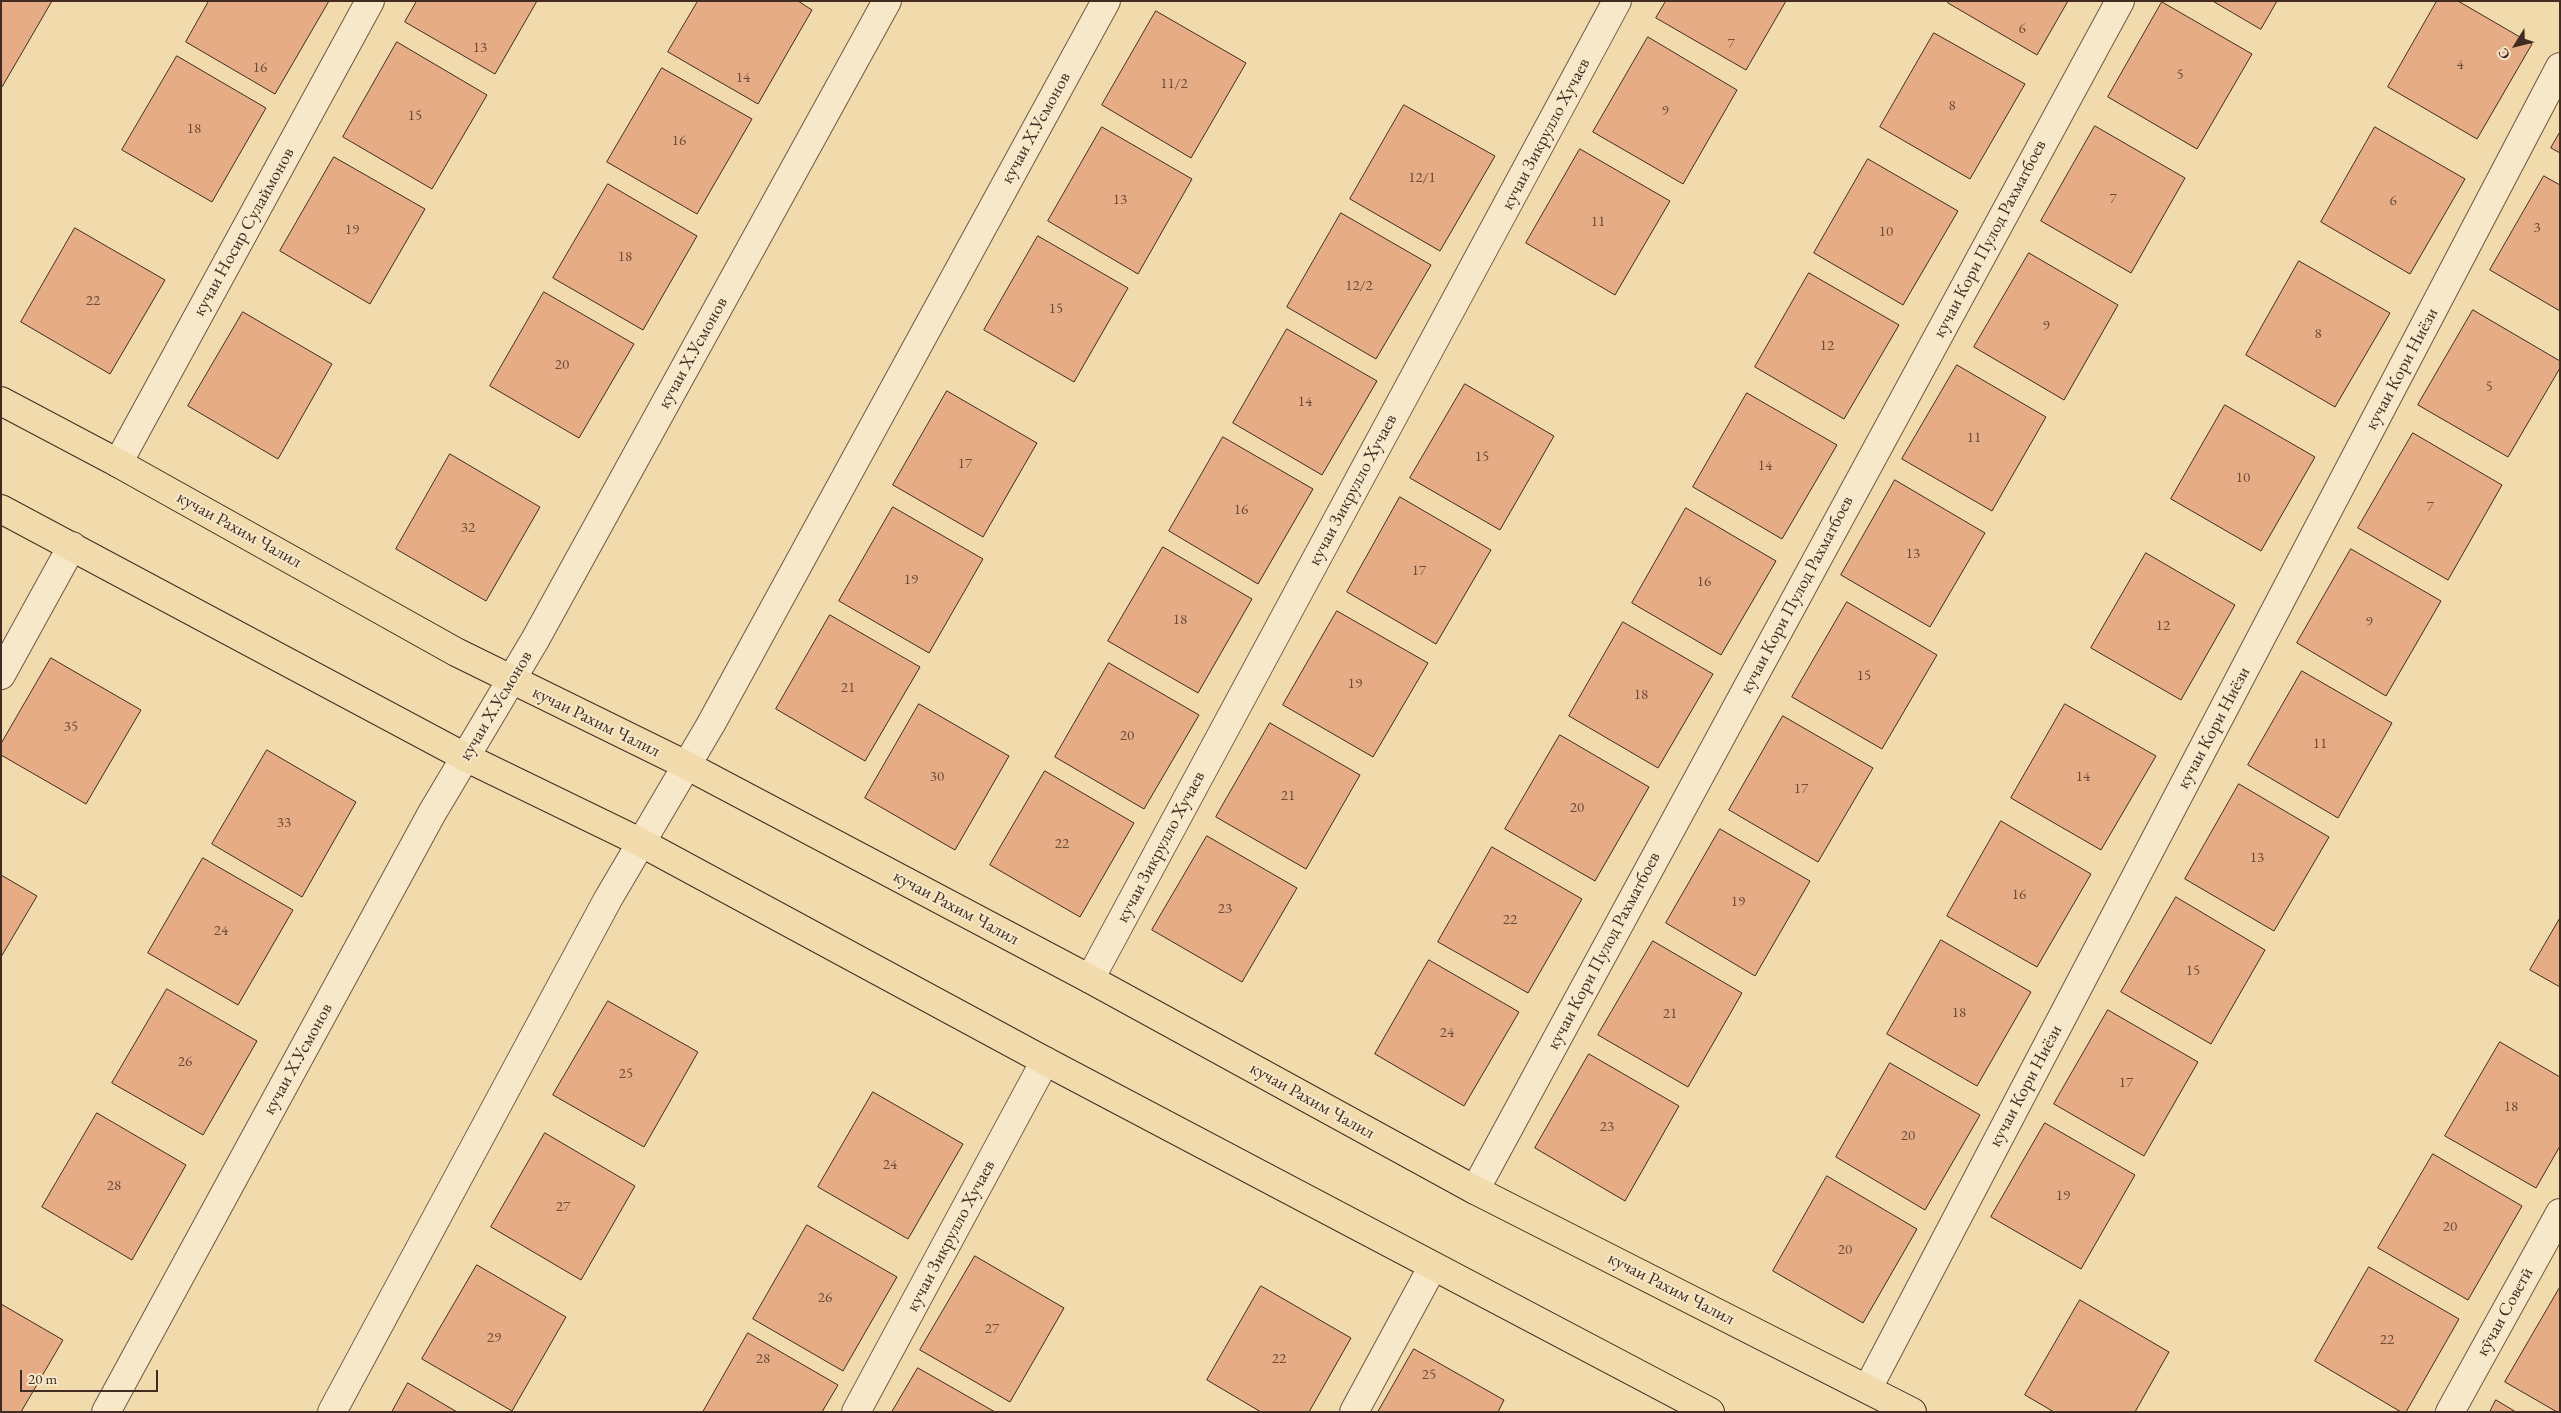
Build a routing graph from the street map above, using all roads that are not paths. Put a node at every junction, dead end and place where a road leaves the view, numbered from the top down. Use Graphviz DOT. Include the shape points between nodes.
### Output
graph roads {
  1 [pos="370,1"];
  2 [pos="887,1"];
  3 [pos="1106,1"];
  4 [pos="1617,1"];
  5 [pos="2120,1"];
  6 [pos="2560,67"];
  7 [pos="1,401"];
  8 [pos="118,463"];
  9 [pos="1,509"];
  10 [pos="72,546"];
  11 [pos="1,675"];
  12 [pos="512,681"];
  13 [pos="465,757"];
  14 [pos="686,765"];
  15 [pos="640,842"];
  16 [pos="1090,979"];
  17 [pos="1045,1061"];
  18 [pos="1475,1190"];
  19 [pos="2560,1213"];
  20 [pos="1433,1266"];
  21 [pos="1868,1388"];
  22 [pos="106,1412"];
  23 [pos="332,1412"];
  24 [pos="856,1412"];
  25 [pos="1354,1412"];
  26 [pos="1710,1412"];
  27 [pos="1912,1412"];
  28 [pos="2450,1412"];
  1 -- 8 [label="street, кучаи Носир Сулаймонов"];
  2 -- 12 [label="street, кучаи Х.Усмонов"];
  3 -- 14 [label="street, кучаи Х.Усмонов"];
  4 -- 16 [label="street, кучаи Зикрулло Хучаев"];
  5 -- 18 [label="street, кучаи Кори Пулод Рахматбоев"];
  6 -- 21 [label="street, кучаи Кори Ниёзи"];
  7 -- 8 [label="main road, кучаи Рахим Чалил"];
  8 -- 12 [label="main road, кучаи Рахим Чалил"];
  9 -- 10 [label="main road"];
  10 -- 11 [label="street"];
  10 -- 13 [label="main road"];
  12 -- 13 [label="street, кучаи Х.Усмонов"];
  12 -- 14 [label="main road, кучаи Рахим Чалил"];
  13 -- 15 [label="main road"];
  13 -- 22 [label="street, кучаи Х.Усмонов" via="422,830"];
  14 -- 15 [label="street, кучаи Х.Усмонов"];
  14 -- 16 [label="main road, кучаи Рахим Чалил"];
  15 -- 17 [label="main road"];
  15 -- 23 [label="street, кучаи Х.Усмонов"];
  16 -- 18 [label="main road, кучаи Рахим Чалил"];
  17 -- 20 [label="main road"];
  17 -- 24 [label="street, кучаи Зикрулло Хучаев"];
  18 -- 21 [label="main road, кучаи Рахим Чалил"];
  19 -- 28 [label="street, кӯчаи Советӣ"];
  20 -- 25 [label="street"];
  20 -- 26 [label="main road"];
  21 -- 27 [label="main road, кучаи Рахим Чалил"];
}
